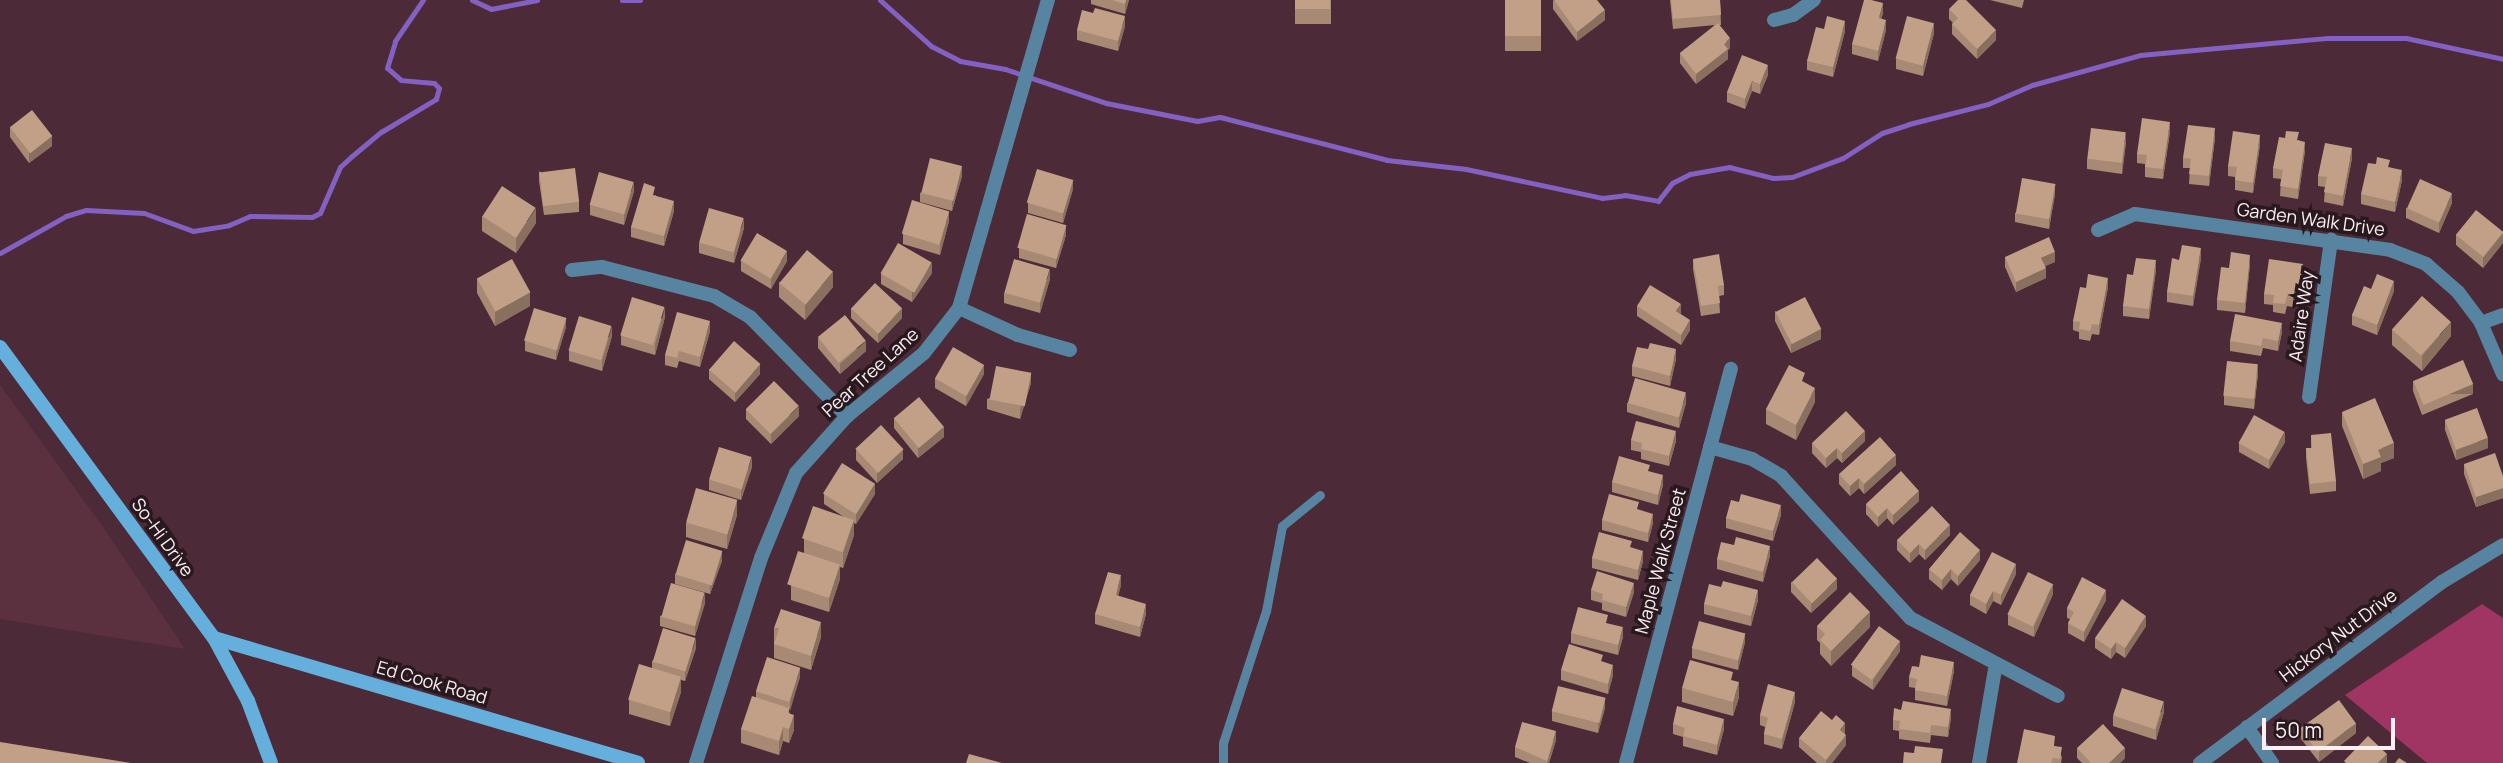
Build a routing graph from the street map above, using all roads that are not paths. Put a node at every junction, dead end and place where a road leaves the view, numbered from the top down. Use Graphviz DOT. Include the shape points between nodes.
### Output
graph roads {
  1 [pos="1048,0"];
  2 [pos="1814,0"];
  3 [pos="1774,20"];
  4 [pos="2098,230"];
  5 [pos="2331,240"];
  6 [pos="572,270"];
  7 [pos="959,308"];
  8 [pos="2503,315"];
  9 [pos="2482,323"];
  10 [pos="0,348"];
  11 [pos="1070,350"];
  12 [pos="1731,369"];
  13 [pos="2503,374"];
  14 [pos="2309,397"];
  15 [pos="847,416"];
  16 [pos="1710,447"];
  17 [pos="1320,495"];
  18 [pos="2503,545"];
  19 [pos="214,639"];
  20 [pos="1996,664"];
  21 [pos="2058,696"];
  22 [pos="2247,727"];
  23 [pos="1629,762"];
  24 [pos="271,763"];
  25 [pos="638,763"];
  26 [pos="696,763"];
  27 [pos="1223,763"];
  28 [pos="1979,763"];
  29 [pos="2200,763"];
  30 [pos="2272,763"];
  1 -- 7 [label="street, Pear Tree Lane"];
  2 -- 3 [label="street" via="1793,15"];
  4 -- 5 [label="street, Garden Walk Drive" via="2135,214"];
  5 -- 9 [label="street, Garden Walk Drive" via="2390,250 2426,264 2458,292"];
  5 -- 14 [label="street, Adaire Way"];
  6 -- 15 [label="street" via="602,267 714,296 750,317"];
  7 -- 11 [label="street" via="1018,335"];
  7 -- 15 [label="street, Pear Tree Lane" via="924,353"];
  8 -- 9 [label="street"];
  9 -- 13 [label="street, Garden Walk Drive"];
  10 -- 19 [label="street, So-Hi Drive"];
  12 -- 16 [label="street, Maple Walk Street"];
  15 -- 26 [label="street, Pear Tree Lane" via="796,473 783,502"];
  16 -- 20 [label="street" via="1752,459 1781,476 1910,618"];
  16 -- 23 [label="street, Maple Walk Street"];
  17 -- 27 [label="lane" via="1282,526 1265,611 1223,743"];
  18 -- 22 [label="street, Hickory Nut Drive" via="2442,582"];
  19 -- 24 [label="street, So-Hi Drive" via="248,701"];
  19 -- 25 [label="street, Ed Cook Road"];
  20 -- 21 [label="street"];
  20 -- 28 [label="street"];
  22 -- 29 [label="street, Hickory Nut Drive"];
  22 -- 30 [label="street"];
}
